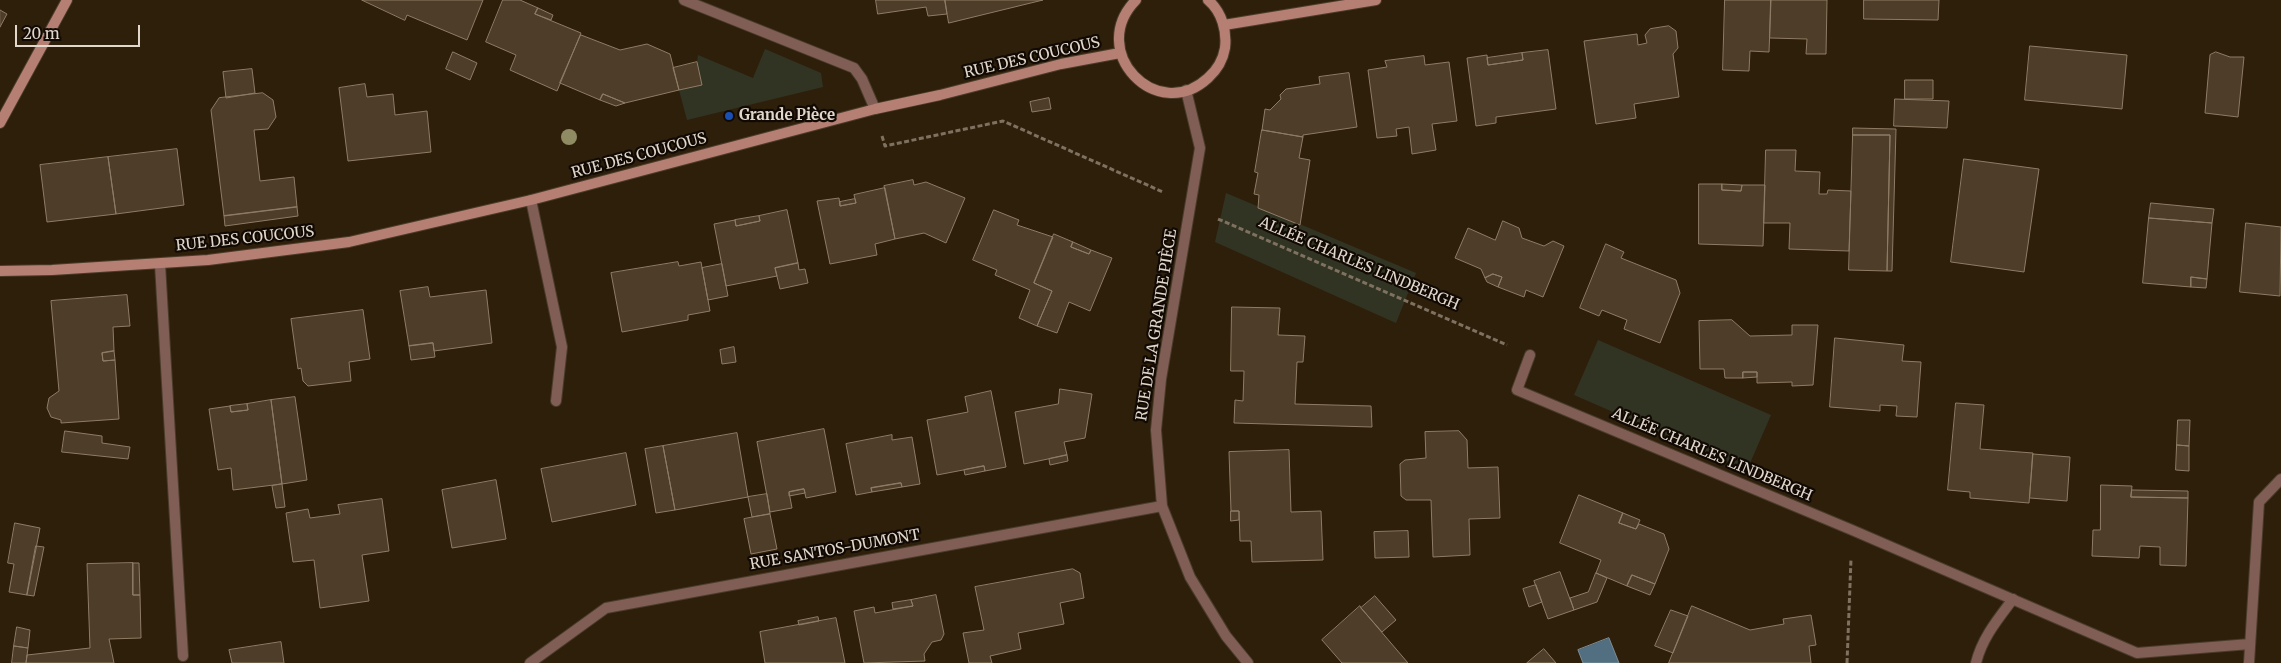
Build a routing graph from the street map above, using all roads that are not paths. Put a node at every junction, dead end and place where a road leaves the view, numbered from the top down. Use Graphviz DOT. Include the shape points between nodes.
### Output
graph roads {
  1 [pos="67,0"];
  2 [pos="684,0"];
  3 [pos="1136,0"];
  4 [pos="1208,0"];
  5 [pos="1376,0"];
  6 [pos="1224,25"];
  7 [pos="1120,53"];
  8 [pos="1186,90"];
  9 [pos="875,109"];
  10 [pos="0,124"];
  11 [pos="532,200"];
  12 [pos="160,264"];
  13 [pos="0,271"];
  14 [pos="1530,355"];
  15 [pos="556,401"];
  16 [pos="2281,479"];
  17 [pos="1162,506"];
  18 [pos="2013,599"];
  19 [pos="2250,644"];
  20 [pos="183,656"];
  21 [pos="530,663"];
  22 [pos="1248,663"];
  23 [pos="1976,663"];
  24 [pos="2250,663"];
  1 -- 10 [label="street"];
  2 -- 9 [label="street" via="854,68"];
  3 -- 7 [label="street" via="1121,24 1118,36"];
  4 -- 6 [label="street"];
  5 -- 6 [label="street"];
  6 -- 8 [label="street" via="1225,47 1219,65 1203,83"];
  7 -- 8 [label="street" via="1132,74 1148,87 1169,93"];
  7 -- 9 [label="street, RUE DES COUCOUS"];
  8 -- 17 [label="street, RUE DE LA GRANDE PIÈCE" via="1200,148 1160,379 1156,430"];
  9 -- 11 [label="street, RUE DES COUCOUS"];
  11 -- 12 [label="street, RUE DES COUCOUS" via="349,242"];
  11 -- 15 [label="street" via="562,347"];
  12 -- 13 [label="street, RUE DES COUCOUS"];
  12 -- 20 [label="street, RUE DES COUCOUS"];
  14 -- 18 [label="street, ALLÉE CHARLES LINDBERGH" via="1517,390"];
  16 -- 19 [label="street" via="2259,502"];
  17 -- 21 [label="street, RUE SANTOS-DUMONT" via="606,608"];
  17 -- 22 [label="street, RUE DE LA GRANDE PIÈCE" via="1190,577 1226,636"];
  18 -- 19 [label="street, ALLÉE CHARLES LINDBERGH" via="2137,653"];
  18 -- 23 [label="street" via="1995,622"];
  19 -- 24 [label="street"];
}
